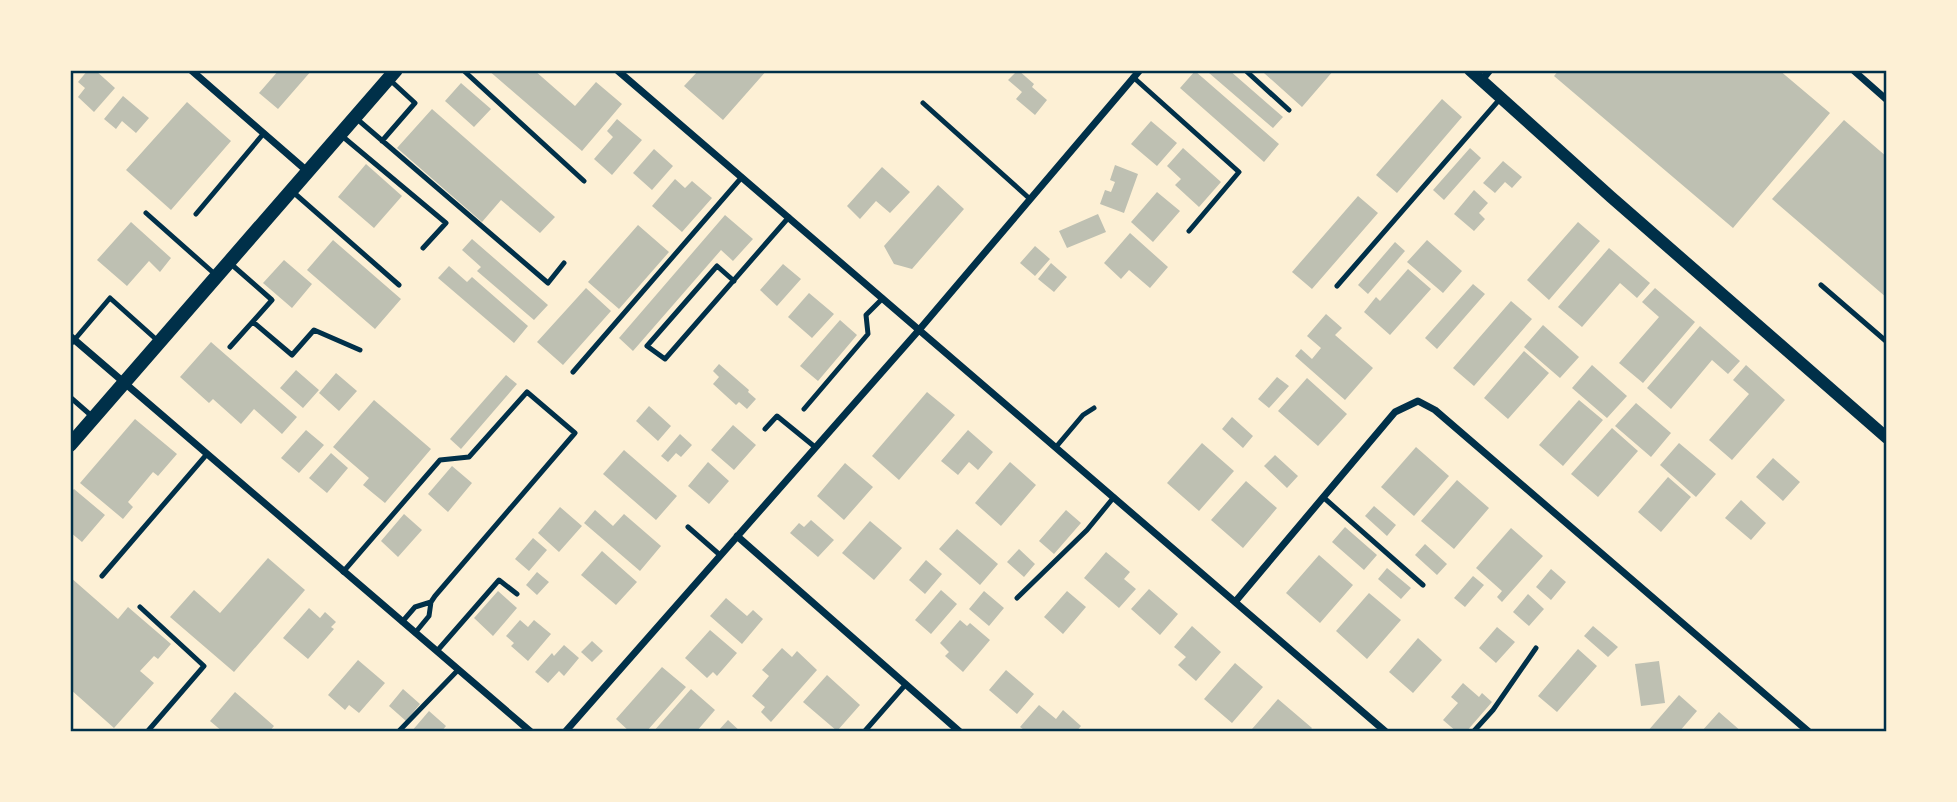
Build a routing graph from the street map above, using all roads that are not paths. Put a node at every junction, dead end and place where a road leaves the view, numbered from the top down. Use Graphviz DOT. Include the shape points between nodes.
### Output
graph roads {
  1 [pos="191,70"];
  2 [pos="463,70"];
  3 [pos="617,70"];
  4 [pos="1139,70"];
  5 [pos="1245,70"];
  6 [pos="1470,70"];
  7 [pos="1853,70"];
  8 [pos="392,74"];
  9 [pos="1486,75"];
  10 [pos="1133,78"];
  11 [pos="1502,97"];
  12 [pos="1887,100"];
  13 [pos="923,103"];
  14 [pos="1289,110"];
  15 [pos="355,117"];
  16 [pos="264,133"];
  17 [pos="340,134"];
  18 [pos="382,141"];
  19 [pos="307,171"];
  20 [pos="742,177"];
  21 [pos="584,181"];
  22 [pos="291,190"];
  23 [pos="1030,199"];
  24 [pos="146,213"];
  25 [pos="196,214"];
  26 [pos="789,217"];
  27 [pos="1189,231"];
  28 [pos="422,248"];
  29 [pos="229,262"];
  30 [pos="564,263"];
  31 [pos="217,276"];
  32 [pos="734,281"];
  33 [pos="399,285"];
  34 [pos="1821,285"];
  35 [pos="1337,286"];
  36 [pos="883,298"];
  37 [pos="253,322"];
  38 [pos="919,330"];
  39 [pos="71,340"];
  40 [pos="159,342"];
  41 [pos="1887,342"];
  42 [pos="230,347"];
  43 [pos="360,350"];
  44 [pos="573,372"];
  45 [pos="124,383"];
  46 [pos="70,397"];
  47 [pos="1094,408"];
  48 [pos="804,409"];
  49 [pos="94,418"];
  50 [pos="765,429"];
  51 [pos="1887,438"];
  52 [pos="70,445"];
  53 [pos="815,447"];
  54 [pos="1056,447"];
  55 [pos="207,454"];
  56 [pos="1114,497"];
  57 [pos="1323,497"];
  58 [pos="688,527"];
  59 [pos="737,536"];
  60 [pos="720,555"];
  61 [pos="344,572"];
  62 [pos="102,576"];
  63 [pos="1423,585"];
  64 [pos="517,594"];
  65 [pos="1017,598"];
  66 [pos="1235,601"];
  67 [pos="430,602"];
  68 [pos="140,607"];
  69 [pos="402,621"];
  70 [pos="415,633"];
  71 [pos="1536,648"];
  72 [pos="436,651"];
  73 [pos="458,670"];
  74 [pos="906,684"];
  75 [pos="147,732"];
  76 [pos="398,732"];
  77 [pos="531,732"];
  78 [pos="565,732"];
  79 [pos="864,732"];
  80 [pos="960,732"];
  81 [pos="1386,732"];
  82 [pos="1473,732"];
  83 [pos="1809,732"];
  1 -- 16 [label="street"];
  2 -- 21 [label="lane"];
  3 -- 20 [label="street"];
  4 -- 10 [label="street"];
  5 -- 14 [label="lane"];
  6 -- 9 [label="street"];
  7 -- 12 [label="street"];
  8 -- 15 [label="main road"];
  8 -- 18 [label="lane" via="415,103"];
  9 -- 11 [label="street"];
  10 -- 23 [label="street"];
  10 -- 27 [label="lane" via="1239,172"];
  11 -- 35 [label="lane"];
  11 -- 51 [label="street"];
  13 -- 23 [label="lane"];
  15 -- 17 [label="main road"];
  15 -- 18 [label="lane"];
  16 -- 19 [label="street"];
  16 -- 25 [label="lane"];
  17 -- 19 [label="main road"];
  17 -- 28 [label="lane" via="446,223"];
  18 -- 30 [label="lane" via="548,283"];
  19 -- 22 [label="main road"];
  20 -- 26 [label="street"];
  20 -- 44 [label="lane"];
  22 -- 29 [label="main road"];
  22 -- 33 [label="lane"];
  23 -- 38 [label="street"];
  24 -- 31 [label="lane"];
  26 -- 32 [label="lane"];
  26 -- 36 [label="street"];
  29 -- 31 [label="main road"];
  29 -- 37 [label="lane" via="272,300"];
  31 -- 40 [label="main road"];
  32 -- 32 [label="lane" via="665,359 647,345 717,266"];
  34 -- 41 [label="lane"];
  36 -- 38 [label="street"];
  36 -- 48 [label="lane" via="866,315 868,334"];
  37 -- 42 [label="lane"];
  37 -- 43 [label="lane" via="292,355 314,330"];
  38 -- 53 [label="street"];
  38 -- 54 [label="street"];
  39 -- 40 [label="lane" via="110,298"];
  39 -- 45 [label="street"];
  40 -- 45 [label="main road"];
  45 -- 49 [label="main road"];
  45 -- 55 [label="street"];
  46 -- 49 [label="lane"];
  47 -- 54 [label="lane"];
  49 -- 52 [label="main road"];
  50 -- 53 [label="lane" via="777,416"];
  53 -- 59 [label="street"];
  54 -- 56 [label="street"];
  55 -- 61 [label="street"];
  55 -- 62 [label="lane"];
  56 -- 65 [label="lane"];
  56 -- 66 [label="street"];
  57 -- 63 [label="lane"];
  57 -- 66 [label="street"];
  57 -- 83 [label="street" via="1395,412 1418,401 1435,410"];
  58 -- 60 [label="lane"];
  59 -- 60 [label="street"];
  59 -- 74 [label="street"];
  60 -- 78 [label="street"];
  61 -- 67 [label="lane" via="440,460 469,457 527,392 575,433"];
  61 -- 69 [label="street"];
  64 -- 72 [label="lane" via="499,580"];
  66 -- 81 [label="street"];
  67 -- 69 [label="lane" via="415,607"];
  67 -- 70 [label="lane" via="429,616"];
  68 -- 75 [label="lane" via="204,666"];
  69 -- 70 [label="street"];
  70 -- 72 [label="street"];
  71 -- 82 [label="lane"];
  72 -- 73 [label="street"];
  73 -- 76 [label="lane"];
  73 -- 77 [label="street"];
  74 -- 79 [label="lane"];
  74 -- 80 [label="street"];
}
